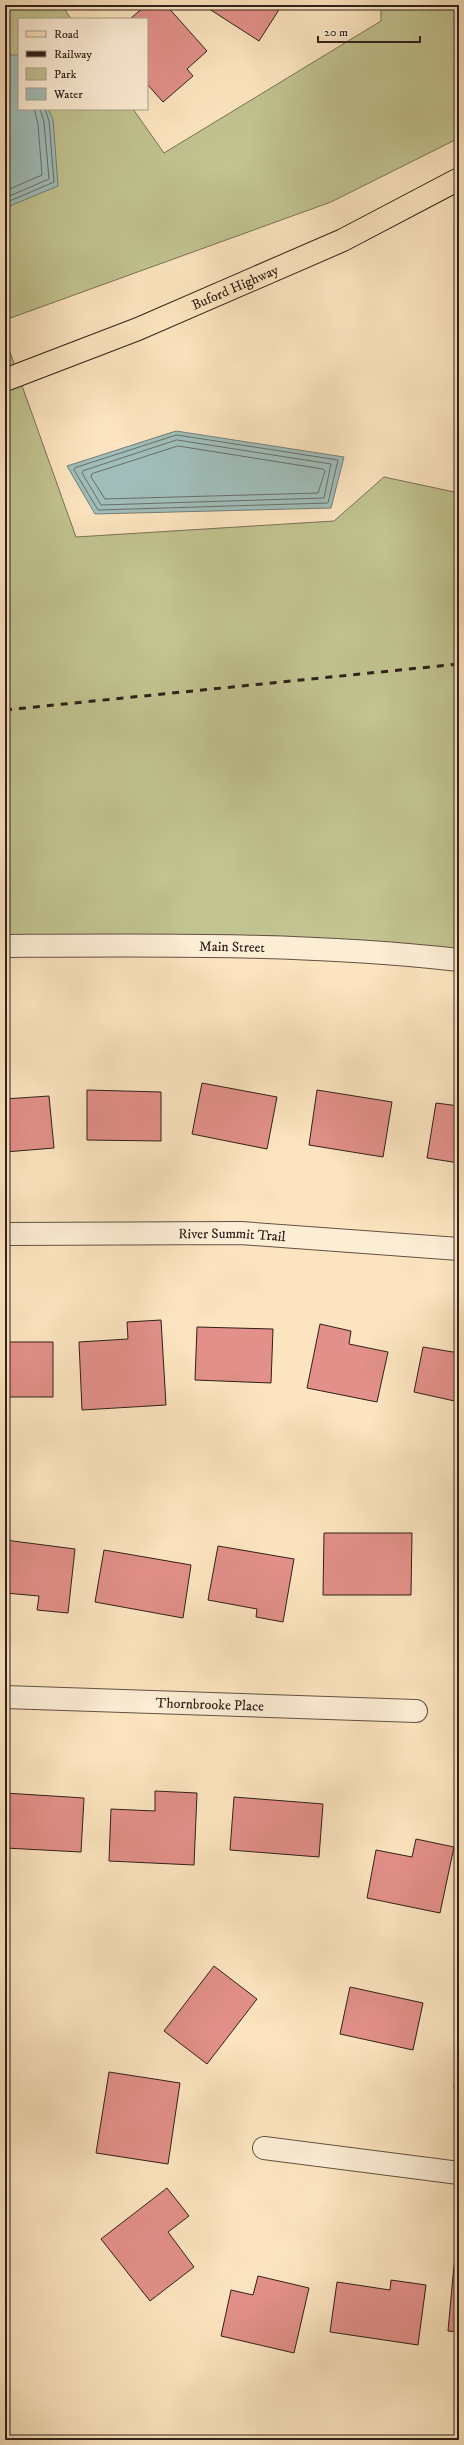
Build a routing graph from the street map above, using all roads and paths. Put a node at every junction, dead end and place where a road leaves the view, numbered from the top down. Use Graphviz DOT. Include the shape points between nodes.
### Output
graph roads {
  1 [pos="458,182"];
  2 [pos="5,380"];
  3 [pos="5,946"];
  4 [pos="459,960"];
  5 [pos="5,1234"];
  6 [pos="459,1249"];
  7 [pos="5,1697"];
  8 [pos="416,1711"];
  9 [pos="264,2148"];
  10 [pos="459,2173"];
  1 -- 2 [label="main road, Buford Highway" via="343,240 138,329"];
  3 -- 4 [label="street, Main Street" via="189,946 405,954"];
  5 -- 6 [label="street, River Summit Trail" via="241,1233"];
  7 -- 8 [label="street, Thornbrooke Place"];
  9 -- 10 [label="street"];
}
